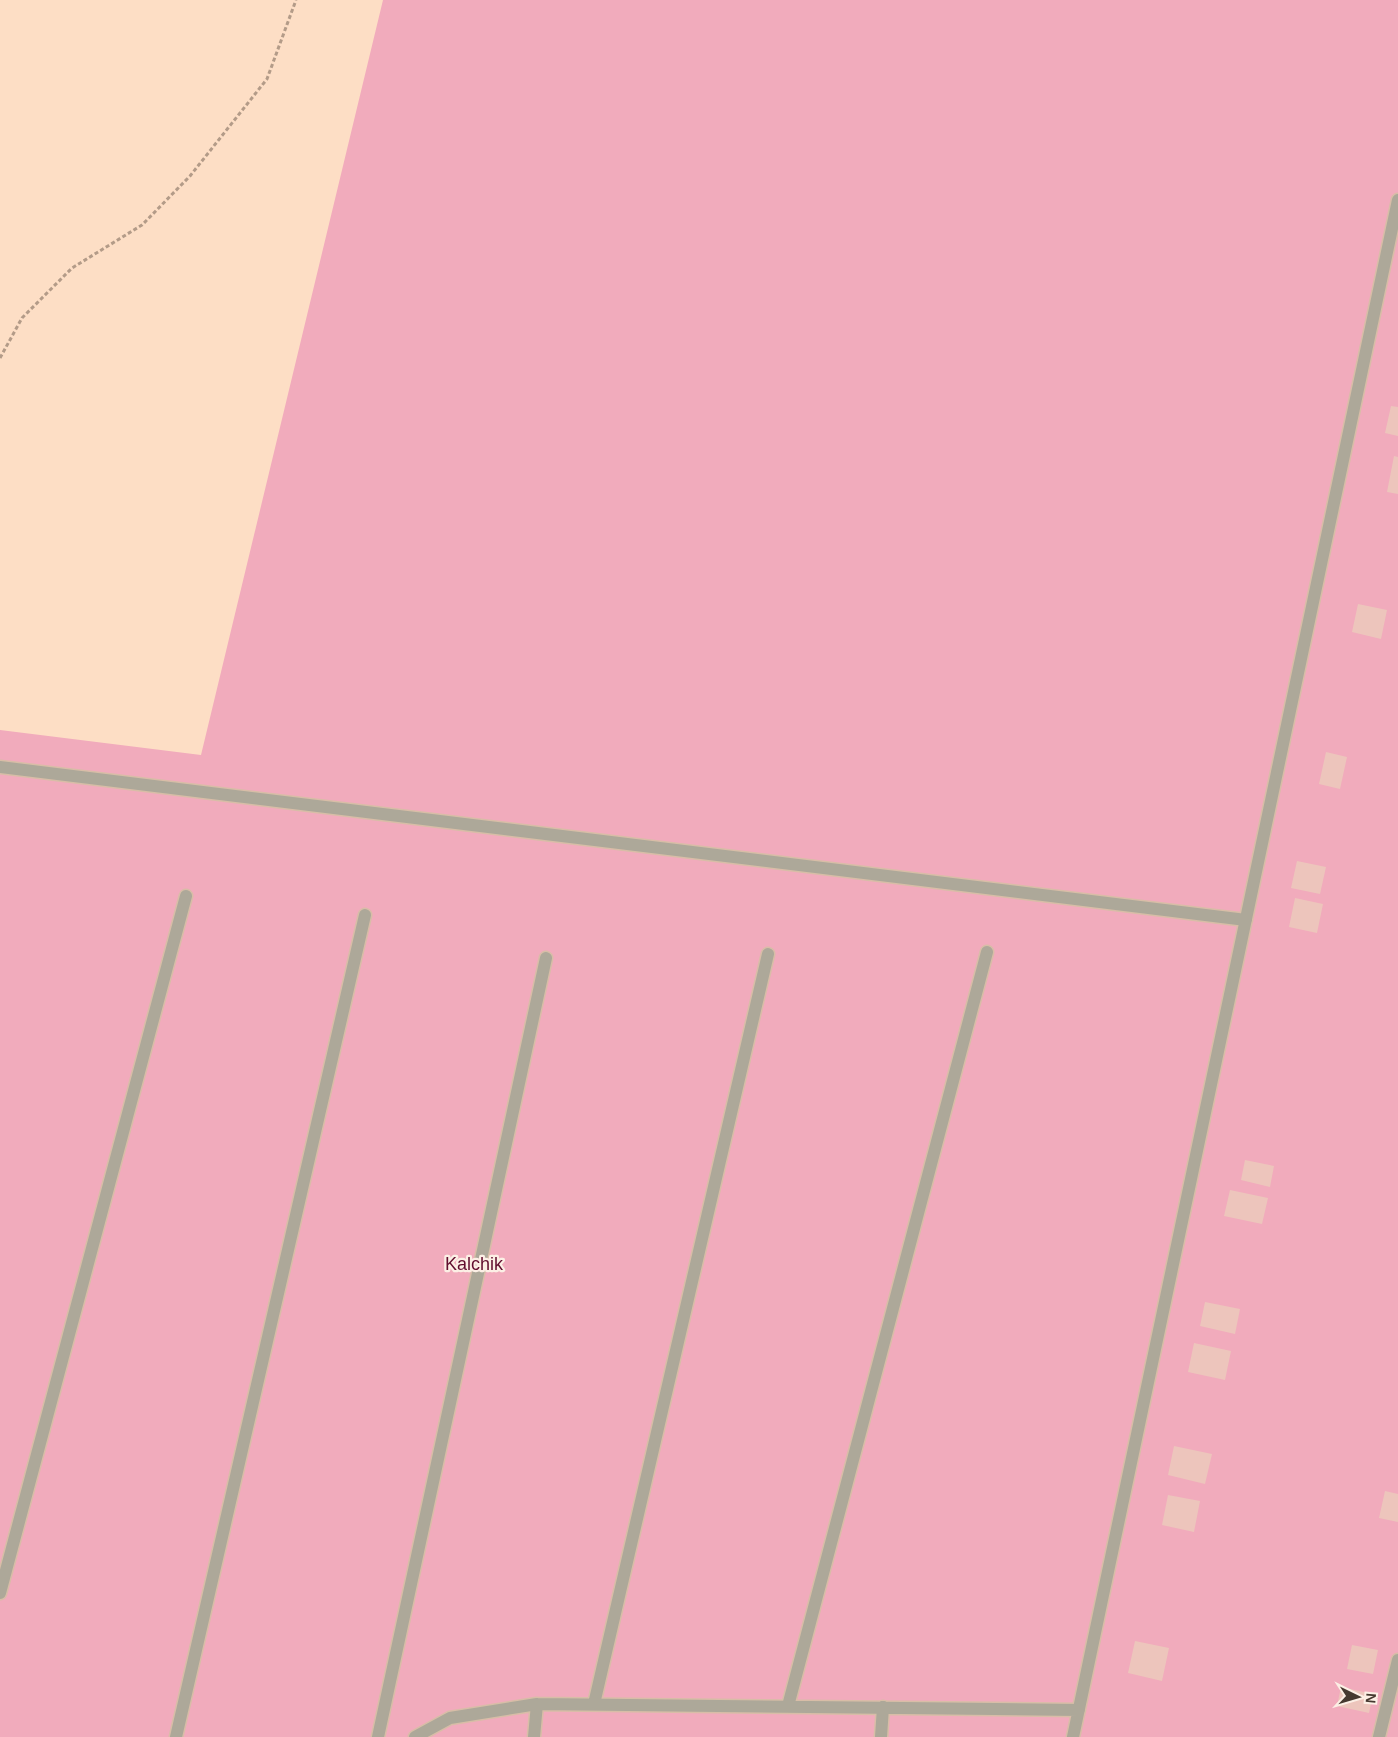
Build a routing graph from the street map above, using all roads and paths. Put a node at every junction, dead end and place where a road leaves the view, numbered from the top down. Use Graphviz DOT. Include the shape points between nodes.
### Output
graph roads {
  1 [pos="296,0"];
  2 [pos="1398,200"];
  3 [pos="0,358"];
  4 [pos="0,767"];
  5 [pos="186,896"];
  6 [pos="366,915"];
  7 [pos="1246,920"];
  8 [pos="987,952"];
  9 [pos="768,954"];
  10 [pos="546,958"];
  11 [pos="0,1593"];
  12 [pos="1398,1660"];
  13 [pos="537,1704"];
  14 [pos="594,1704"];
  15 [pos="788,1706"];
  16 [pos="883,1707"];
  17 [pos="1078,1710"];
  18 [pos="176,1737"];
  19 [pos="378,1737"];
  20 [pos="415,1737"];
  21 [pos="534,1737"];
  22 [pos="881,1737"];
  23 [pos="1073,1737"];
  24 [pos="1379,1737"];
  1 -- 3 [label="path" via="266,79 190,176 142,226 72,268 22,318"];
  2 -- 7 [label="lane"];
  4 -- 7 [label="lane"];
  5 -- 11 [label="lane"];
  6 -- 18 [label="lane"];
  7 -- 17 [label="lane"];
  8 -- 15 [label="lane"];
  9 -- 14 [label="lane"];
  10 -- 19 [label="lane"];
  12 -- 24 [label="lane"];
  13 -- 14 [label="lane"];
  13 -- 20 [label="lane" via="450,1718"];
  13 -- 21 [label="lane"];
  14 -- 15 [label="lane"];
  15 -- 16 [label="lane"];
  16 -- 17 [label="lane"];
  16 -- 22 [label="lane"];
  17 -- 23 [label="lane"];
}
